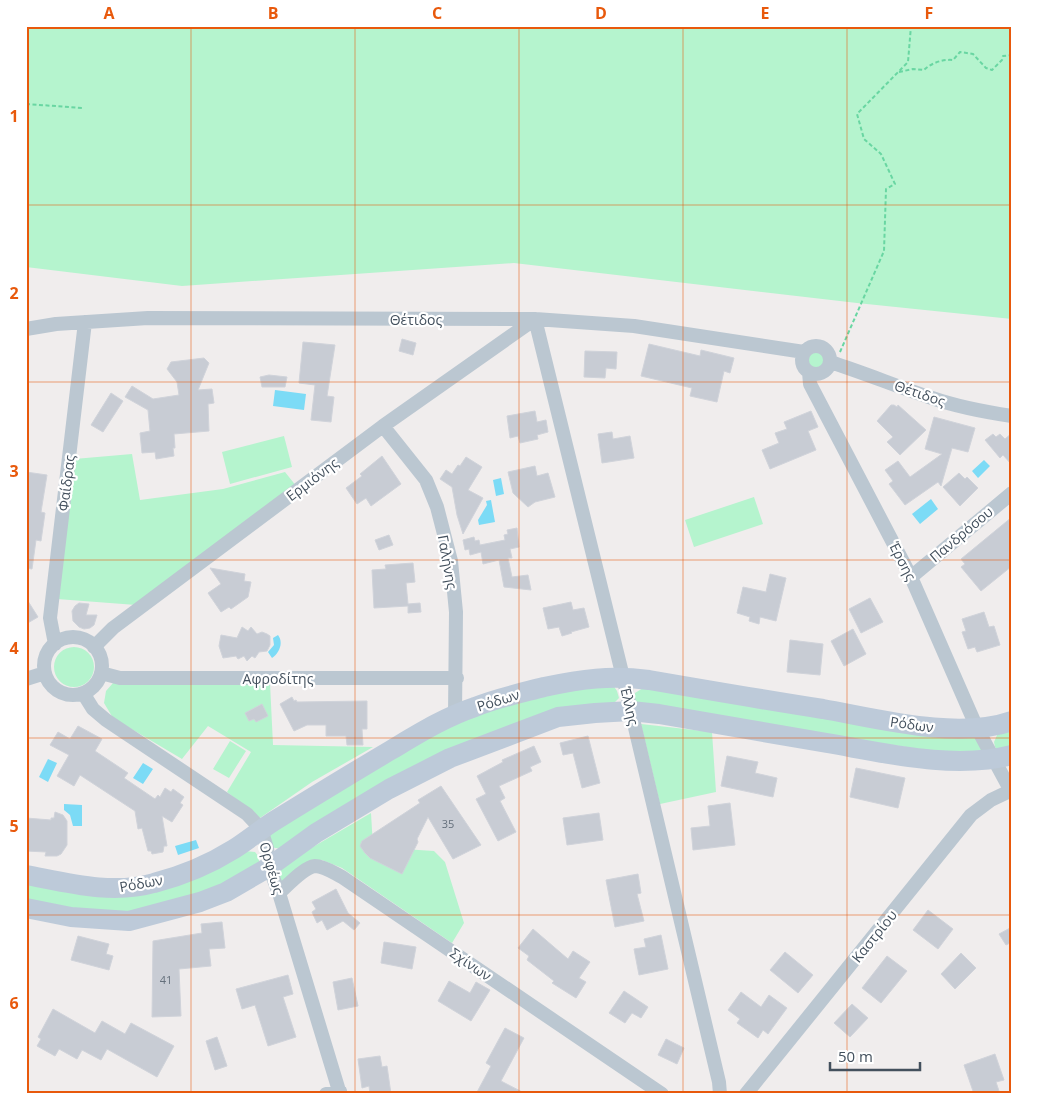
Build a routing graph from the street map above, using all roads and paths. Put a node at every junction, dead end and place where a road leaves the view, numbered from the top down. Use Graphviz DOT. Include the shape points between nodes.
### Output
graph roads {
  1 [pos="911,26"];
  2 [pos="1012,55"];
  3 [pos="897,73"];
  4 [pos="26,104"];
  5 [pos="83,108"];
  6 [pos="535,318"];
  7 [pos="84,322"];
  8 [pos="26,329"];
  9 [pos="804,352"];
  10 [pos="824,368"];
  11 [pos="1012,416"];
  12 [pos="383,426"];
  13 [pos="1012,492"];
  14 [pos="911,577"];
  15 [pos="54,644"];
  16 [pos="94,647"];
  17 [pos="45,673"];
  18 [pos="101,673"];
  19 [pos="623,677"];
  20 [pos="27,678"];
  21 [pos="456,678"];
  22 [pos="83,693"];
  23 [pos="631,712"];
  24 [pos="455,715"];
  25 [pos="1012,720"];
  26 [pos="977,728"];
  27 [pos="1003,757"];
  28 [pos="1011,791"];
  29 [pos="261,829"];
  30 [pos="270,867"];
  31 [pos="26,875"];
  32 [pos="279,894"];
  33 [pos="26,908"];
  34 [pos="335,1093"];
  35 [pos="662,1094"];
  36 [pos="720,1094"];
  37 [pos="746,1094"];
  1 -- 3 [label="path" via="908,62"];
  2 -- 3 [label="path" via="1003,56 992,70 972,54 960,52 953,60 946,59 924,70"];
  3 -- 10 [label="path" via="857,114 864,139 881,154 895,184 886,189 884,251"];
  4 -- 5 [label="path"];
  6 -- 7 [label="street, Θέτιδος" via="148,318"];
  6 -- 9 [label="street, Θέτιδος" via="634,326"];
  6 -- 12 [label="street, Ερμιόνης"];
  6 -- 19 [label="street, Έλλης"];
  7 -- 8 [label="street, Θέτιδος"];
  7 -- 15 [label="street, Φαίδρας" via="50,618"];
  9 -- 10 [label="street, Έρσης" via="803,365"];
  9 -- 10 [label="street, Θέτιδος" via="811,347 820,347 827,352"];
  10 -- 11 [label="street, Θέτιδος" via="869,374 933,399"];
  10 -- 14 [label="street, Έρσης" via="810,384"];
  12 -- 16 [label="street, Ερμιόνης" via="112,628"];
  12 -- 21 [label="street, Γαλήνης" via="426,480 437,507 450,561 456,612"];
  13 -- 14 [label="street, Πανδρόσου"];
  14 -- 26 [label="street, Έρσης"];
  15 -- 16 [label="street" via="71,638"];
  15 -- 17 [label="street" via="45,659"];
  16 -- 18 [label="street" via="99,655"];
  17 -- 20 [label="street"];
  17 -- 22 [label="street" via="59,692 67,695"];
  18 -- 21 [label="street, Αφροδίτης" via="120,678"];
  18 -- 22 [label="street" via="94,685"];
  19 -- 23 [label="street, Έλλης"];
  19 -- 24 [label="street, Ρόδων" via="599,677 539,688"];
  19 -- 26 [label="street, Ρόδων" via="913,724 949,729"];
  21 -- 24 [label="street, Γαλήνης"];
  22 -- 29 [label="street, Ορφέως" via="93,709 106,720 247,814"];
  23 -- 27 [label="street" via="917,758 966,761"];
  23 -- 30 [label="street" via="558,717 450,758 316,832"];
  23 -- 36 [label="street, Έλλης"];
  24 -- 29 [label="street, Ρόδων" via="404,742"];
  25 -- 26 [label="street, Ρόδων"];
  26 -- 27 [label="street, Έρσης"];
  27 -- 28 [label="street, Έρσης"];
  28 -- 37 [label="street, Καστρίου" via="991,800 971,815"];
  29 -- 30 [label="street, Ορφέως"];
  29 -- 31 [label="street, Ρόδων" via="200,867 153,884 122,888 90,887"];
  30 -- 32 [label="street, Ορφέως"];
  30 -- 33 [label="street" via="226,892 200,902 128,921 71,917"];
  32 -- 34 [label="street, Ορφέως"];
  32 -- 35 [label="street, Σχίνων" via="315,866 342,877"];
}
